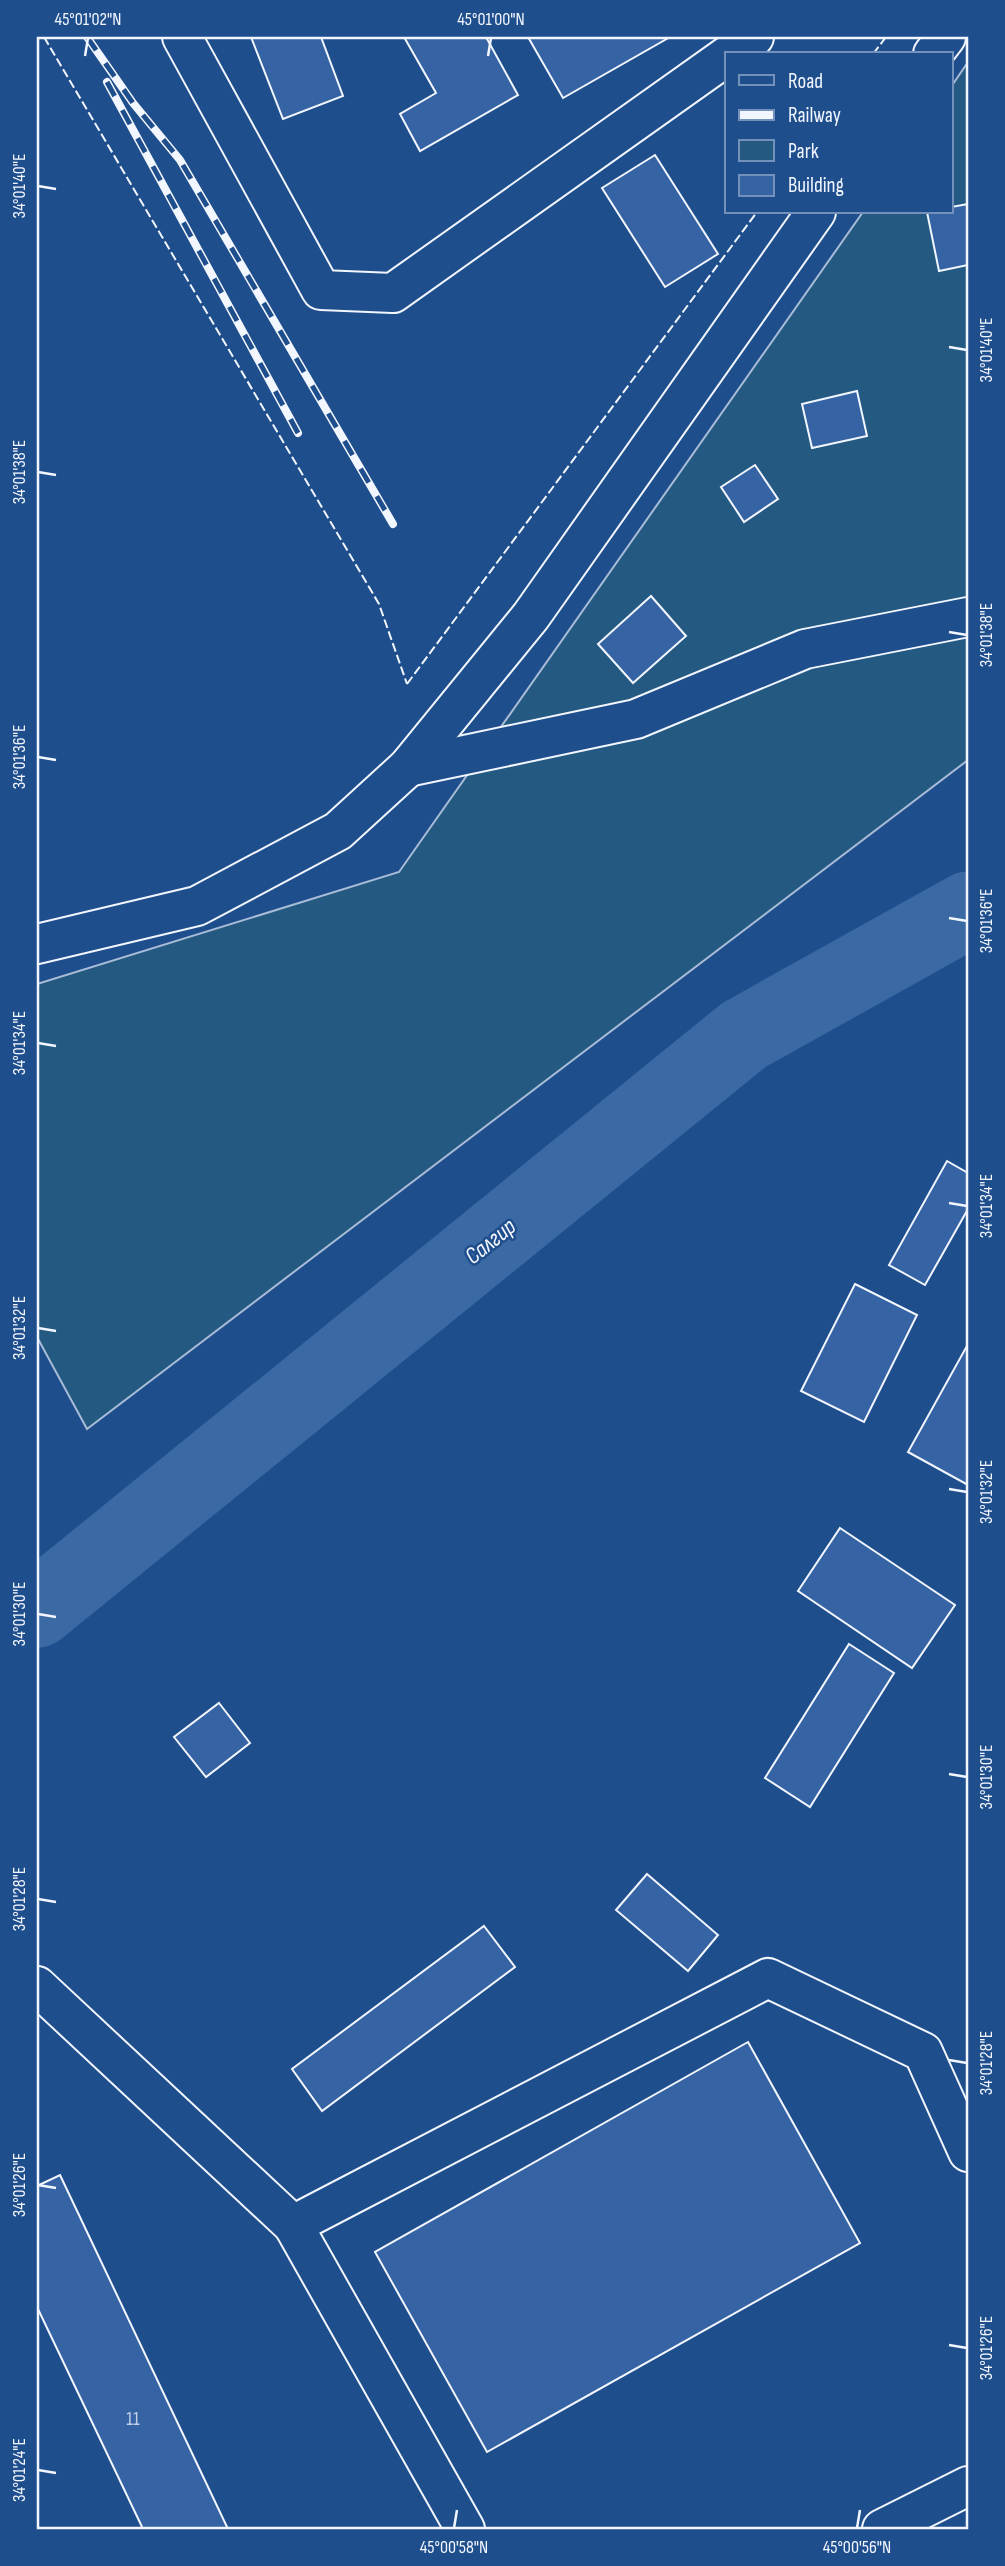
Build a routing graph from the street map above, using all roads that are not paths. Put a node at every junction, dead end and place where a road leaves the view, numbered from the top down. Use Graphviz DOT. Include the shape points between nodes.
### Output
graph roads {
  1 [pos="182,37"];
  2 [pos="754,37"];
  3 [pos="946,37"];
  4 [pos="732,52"];
  5 [pos="935,52"];
  6 [pos="725,57"];
  7 [pos="815,214"];
  8 [pos="968,617"];
  9 [pos="408,767"];
  10 [pos="37,944"];
  11 [pos="37,1986"];
  12 [pos="968,2152"];
  13 [pos="293,2225"];
  14 [pos="968,2486"];
  15 [pos="465,2529"];
  16 [pos="882,2529"];
  1 -- 6 [label="street" via="321,290 393,293"];
  2 -- 4 [label="street"];
  3 -- 5 [label="street"];
  7 -- 9 [label="street" via="531,616"];
  8 -- 9 [label="street" via="805,649 636,719"];
  9 -- 10 [label="street" via="338,831 197,906"];
  11 -- 13 [label="street"];
  12 -- 13 [label="street" via="923,2052 768,1978"];
  13 -- 15 [label="street"];
  14 -- 16 [label="street"];
}
